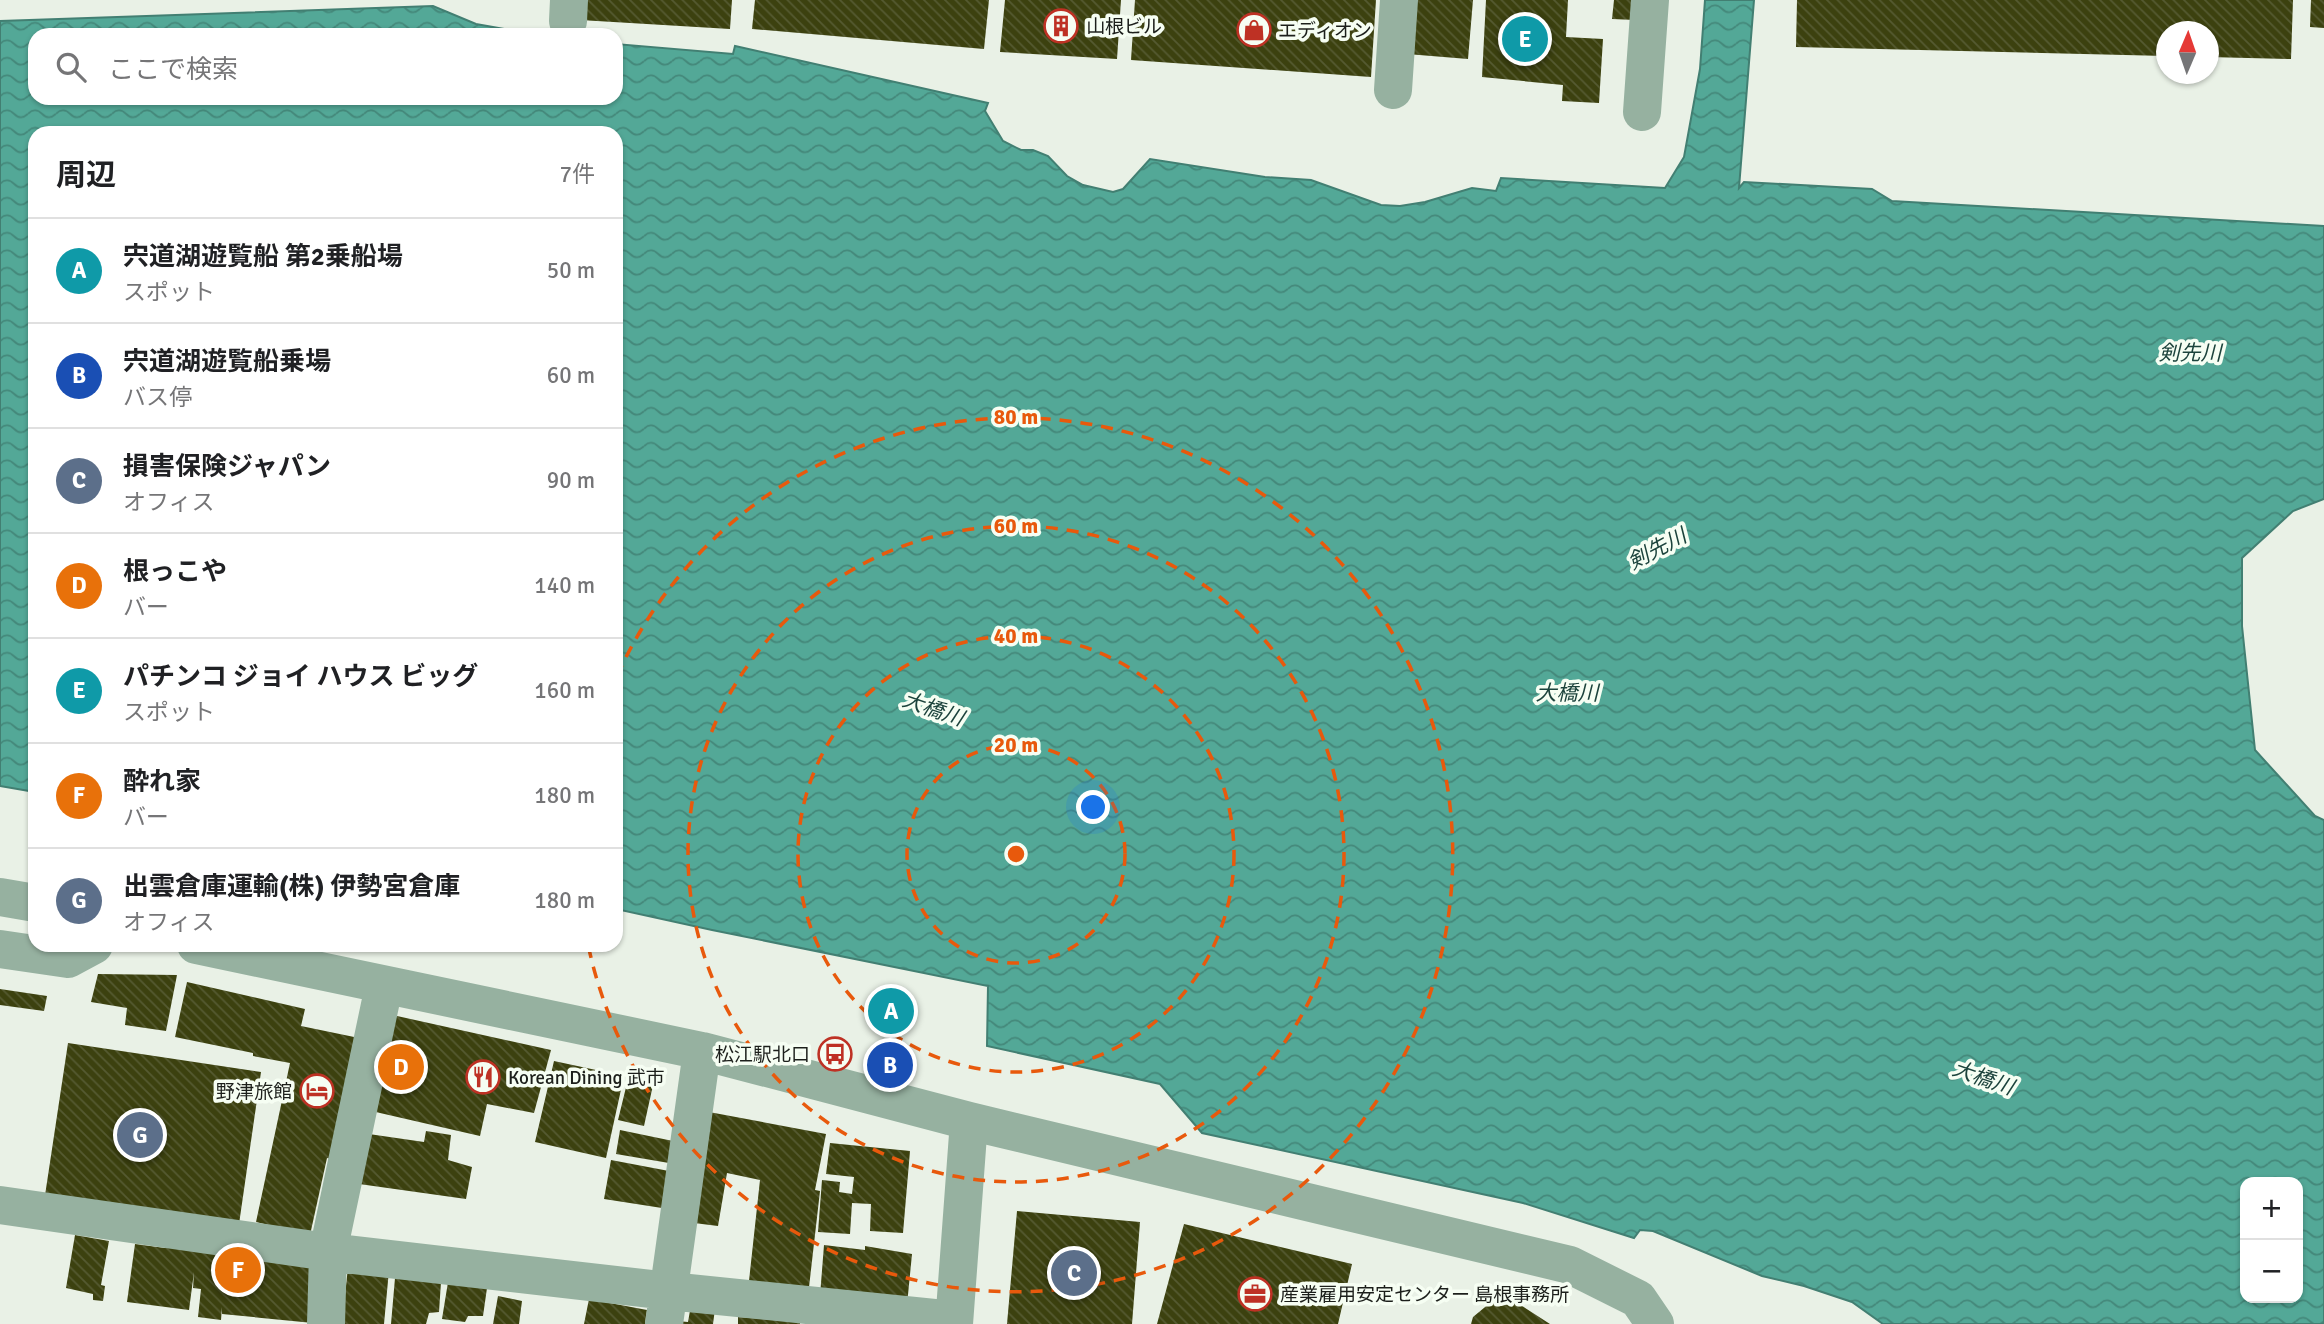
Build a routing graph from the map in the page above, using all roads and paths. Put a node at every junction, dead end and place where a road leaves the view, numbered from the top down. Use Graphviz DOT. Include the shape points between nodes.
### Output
graph roads {
  1 [pos="1399,0"];
  2 [pos="1650,0"];
  3 [pos="1393,90"];
  4 [pos="1642,112"];
  5 [pos="0,897"];
  6 [pos="28,901"];
  7 [pos="0,949"];
  8 [pos="81,952"];
  9 [pos="229,952"];
  10 [pos="384,986"];
  11 [pos="702,1051"];
  12 [pos="969,1121"];
  13 [pos="0,1205"];
  14 [pos="328,1252"];
  15 [pos="666,1307"];
  16 [pos="954,1322"];
  17 [pos="326,1324"];
  18 [pos="1655,1324"];
  1 -- 3 [label="street"];
  2 -- 4 [label="street"];
  5 -- 6 [label="street"];
  7 -- 8 [label="street" via="68,959"];
  9 -- 10 [label="street"];
  10 -- 11 [label="street"];
  10 -- 14 [label="street"];
  11 -- 12 [label="street"];
  11 -- 15 [label="street"];
  12 -- 16 [label="street"];
  12 -- 18 [label="street" via="1570,1265 1638,1299"];
  13 -- 14 [label="street"];
  14 -- 15 [label="street"];
  14 -- 17 [label="street"];
  15 -- 16 [label="street"];
}
